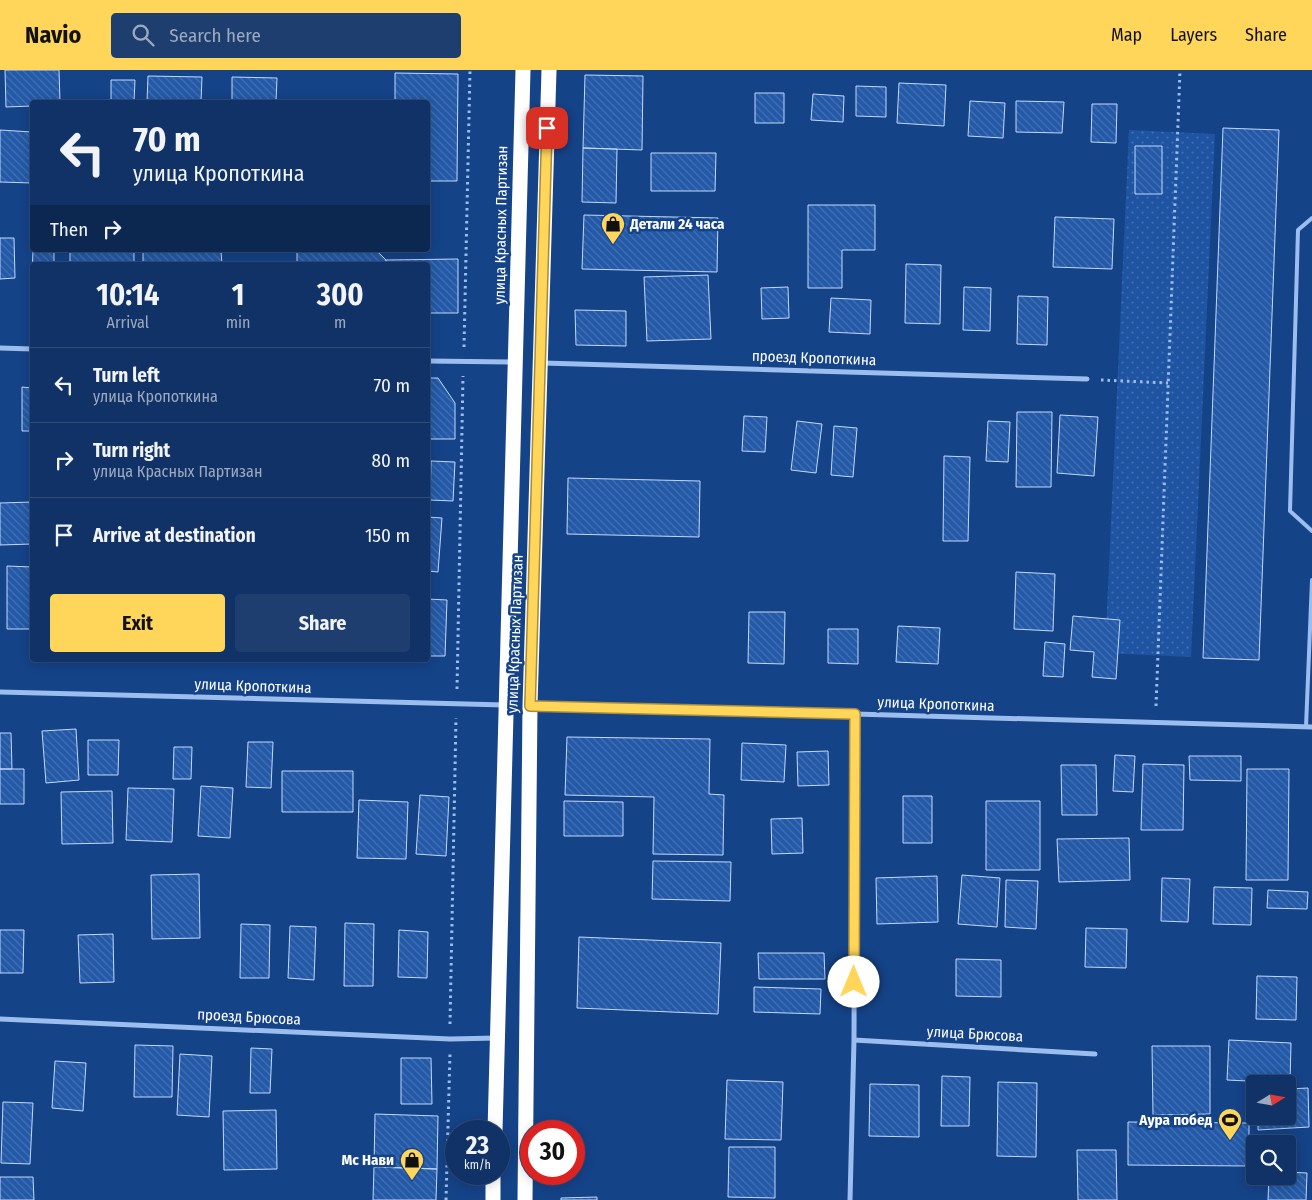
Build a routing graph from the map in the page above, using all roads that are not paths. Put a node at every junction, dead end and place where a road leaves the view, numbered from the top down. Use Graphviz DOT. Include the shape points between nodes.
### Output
graph roads {
  1 [pos="522,70"];
  2 [pos="549,70"];
  3 [pos="1312,218"];
  4 [pos="0,348"];
  5 [pos="30,349"];
  6 [pos="430,361"];
  7 [pos="515,362"];
  8 [pos="540,362"];
  9 [pos="1087,379"];
  10 [pos="1312,531"];
  11 [pos="1312,580"];
  12 [pos="0,692"];
  13 [pos="506,705"];
  14 [pos="530,706"];
  15 [pos="855,714"];
  16 [pos="1309,727"];
  17 [pos="0,1019"];
  18 [pos="497,1038"];
  19 [pos="854,1040"];
  20 [pos="1095,1054"];
  21 [pos="494,1120"];
  22 [pos="493,1185"];
  23 [pos="493,1200"];
  24 [pos="525,1200"];
  25 [pos="850,1200"];
  1 -- 7 [label="highway, улица Красных Партизан"];
  2 -- 8 [label="highway, улица Красных Партизан"];
  3 -- 10 [label="lane" via="1298,230 1290,512"];
  4 -- 5 [label="street"];
  6 -- 7 [label="street"];
  7 -- 13 [label="highway, улица Красных Партизан"];
  8 -- 9 [label="street, проезд Кропоткина"];
  8 -- 14 [label="highway, улица Красных Партизан"];
  11 -- 16 [label="lane"];
  12 -- 13 [label="street, улица Кропоткина"];
  13 -- 18 [label="highway, улица Красных Партизан"];
  14 -- 15 [label="street, улица Кропоткина"];
  14 -- 24 [label="highway, улица Красных Партизан"];
  15 -- 16 [label="street, улица Кропоткина"];
  15 -- 19 [label="street"];
  17 -- 18 [label="street, проезд Брюсова" via="450,1039"];
  18 -- 21 [label="highway, улица Красных Партизан"];
  19 -- 20 [label="street, улица Брюсова"];
  19 -- 25 [label="street"];
  22 -- 23 [label="highway"];
}
